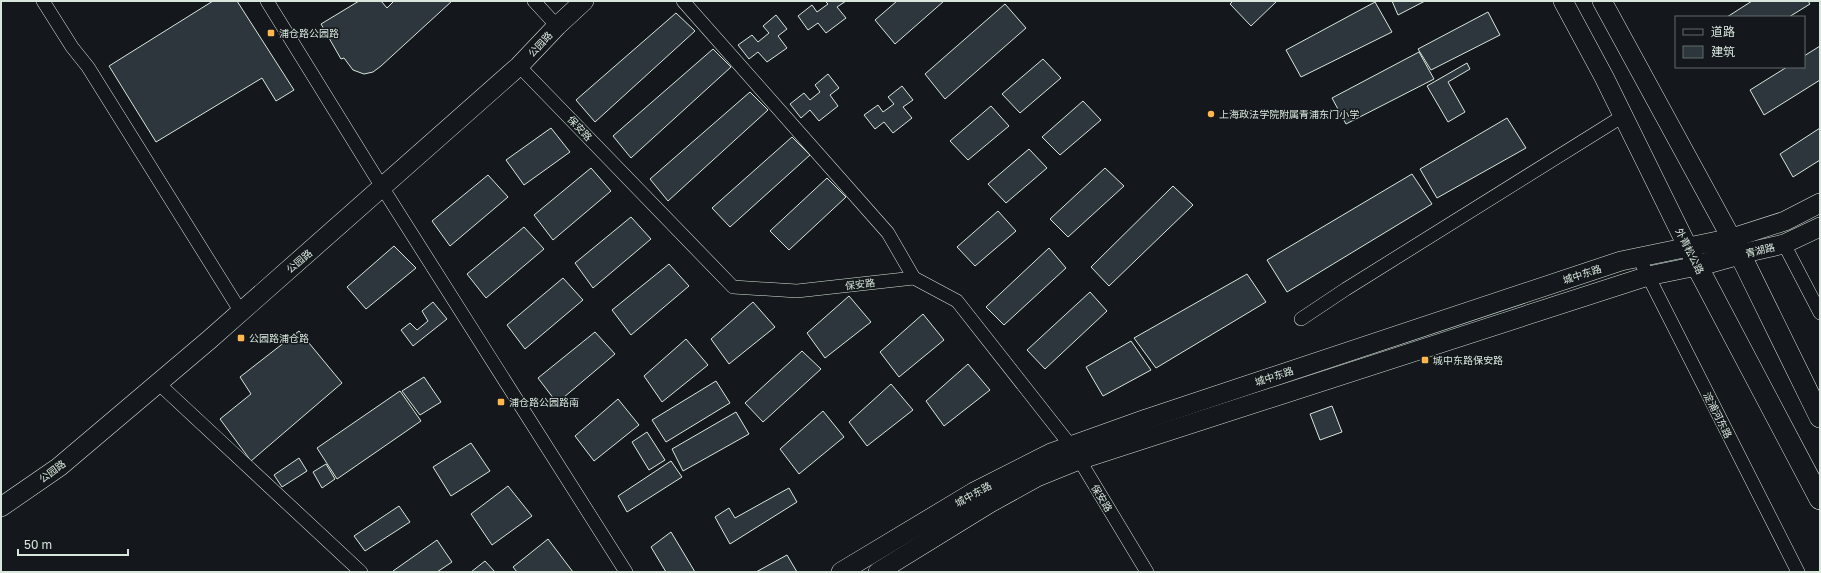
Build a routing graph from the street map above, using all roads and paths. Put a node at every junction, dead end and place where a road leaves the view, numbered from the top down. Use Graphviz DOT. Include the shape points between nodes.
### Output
graph roads {
  1 [pos="43,1"];
  2 [pos="267,1"];
  3 [pos="534,1"];
  4 [pos="584,1"];
  5 [pos="682,1"];
  6 [pos="1563,1"];
  7 [pos="1602,1"];
  8 [pos="556,26"];
  9 [pos="519,66"];
  10 [pos="1623,116"];
  11 [pos="382,187"];
  12 [pos="1820,203"];
  13 [pos="1820,226"];
  14 [pos="1784,244"];
  15 [pos="1736,246"];
  16 [pos="1687,248"];
  17 [pos="1639,258"];
  18 [pos="1698,266"];
  19 [pos="1648,276"];
  20 [pos="914,278"];
  21 [pos="241,312"];
  22 [pos="1820,313"];
  23 [pos="1301,319"];
  24 [pos="158,383"];
  25 [pos="1820,417"];
  26 [pos="1075,453"];
  27 [pos="1820,499"];
  28 [pos="1,507"];
  29 [pos="361,572"];
  30 [pos="626,572"];
  31 [pos="841,572"];
  32 [pos="878,572"];
  33 [pos="1147,572"];
  34 [pos="1798,572"];
  1 -- 21 [label="street" via="88,67"];
  2 -- 11 [label="street"];
  3 -- 8 [label="street"];
  4 -- 8 [label="main road, 公园路"];
  5 -- 20 [label="street" via="888,233"];
  6 -- 10 [label="main road, 外青松公路"];
  7 -- 15 [label="main road"];
  8 -- 9 [label="main road, 公园路"];
  9 -- 11 [label="main road, 公园路"];
  9 -- 20 [label="street, 保安路" via="734,288 797,291"];
  10 -- 16 [label="main road, 外青松公路"];
  10 -- 23 [label="street"];
  11 -- 21 [label="main road, 公园路"];
  11 -- 30 [label="street"];
  12 -- 15 [label="main road, 青湖路"];
  13 -- 14 [label="main road, 青湖路"];
  14 -- 15 [label="main road, 青湖路"];
  14 -- 22 [label="street"];
  15 -- 16 [label="main road, 城中东路"];
  15 -- 18 [label="main road, 青湖路"];
  15 -- 25 [label="main road"];
  16 -- 17 [label="main road, 城中东路"];
  16 -- 18 [label="main road, 外青松公路"];
  17 -- 19 [label="street, 淀浦河东路"];
  17 -- 26 [label="main road, 城中东路" via="1614,264 1146,419"];
  18 -- 19 [label="main road, 城中东路"];
  18 -- 27 [label="main road, 外青松公路"];
  19 -- 26 [label="main road, 城中东路"];
  19 -- 34 [label="street, 淀浦河东路"];
  20 -- 26 [label="street, 保安路" via="957,302"];
  21 -- 24 [label="main road, 公园路"];
  24 -- 28 [label="main road, 公园路" via="59,467"];
  24 -- 29 [label="street"];
  26 -- 31 [label="main road, 城中东路" via="1051,453 974,492"];
  26 -- 32 [label="main road, 城中东路"];
  26 -- 33 [label="street, 保安路"];
}
